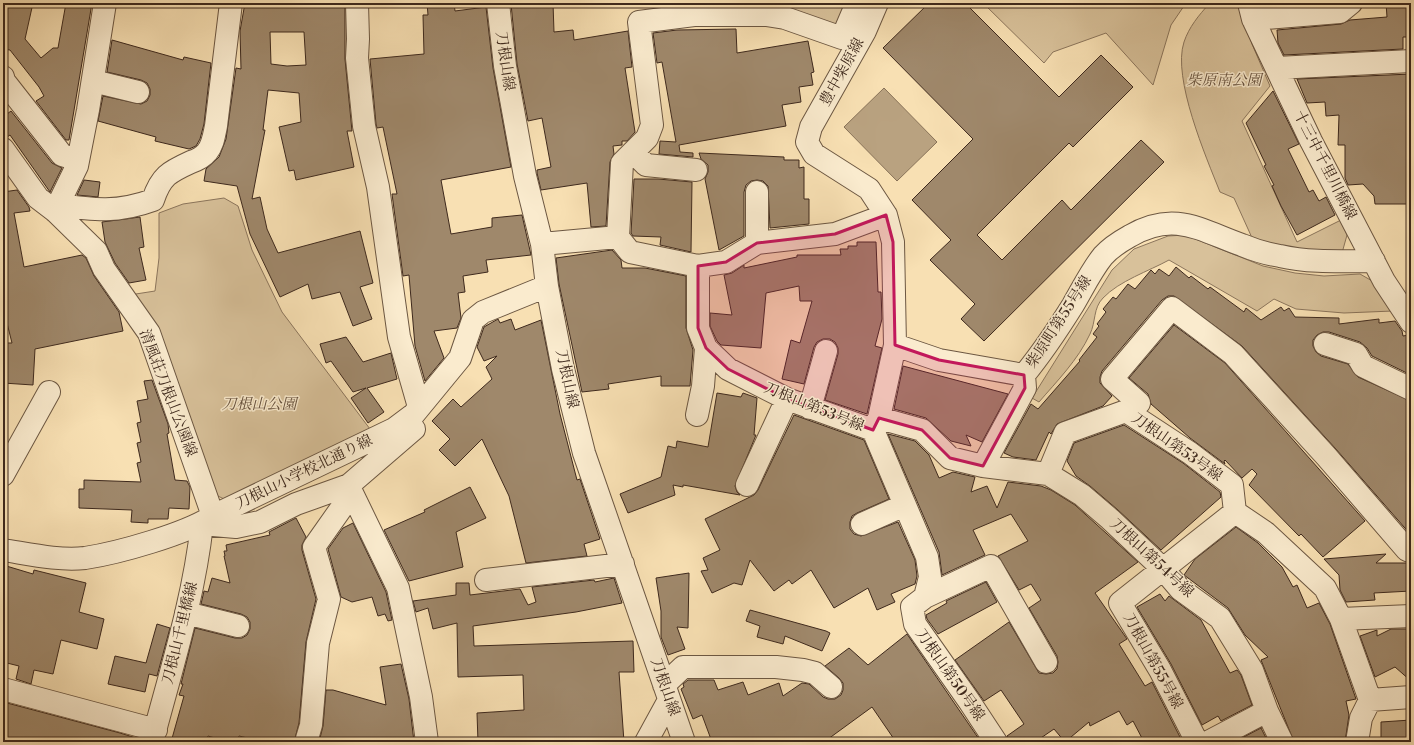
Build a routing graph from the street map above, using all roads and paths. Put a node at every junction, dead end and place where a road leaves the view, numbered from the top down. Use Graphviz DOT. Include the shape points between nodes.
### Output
graph roads {
  1 [pos="105,3"];
  2 [pos="231,3"];
  3 [pos="357,3"];
  4 [pos="498,3"];
  5 [pos="857,3"];
  6 [pos="878,3"];
  7 [pos="1351,3"];
  8 [pos="1251,11"];
  9 [pos="1411,61"];
  10 [pos="1277,68"];
  11 [pos="93,82"];
  12 [pos="15,85"];
  13 [pos="138,92"];
  14 [pos="3,149"];
  15 [pos="633,152"];
  16 [pos="78,160"];
  17 [pos="696,170"];
  18 [pos="758,192"];
  19 [pos="56,208"];
  20 [pos="886,215"];
  21 [pos="618,237"];
  22 [pos="757,242"];
  23 [pos="542,244"];
  24 [pos="1374,261"];
  25 [pos="698,266"];
  26 [pos="547,286"];
  27 [pos="1411,322"];
  28 [pos="1325,344"];
  29 [pos="896,345"];
  30 [pos="706,348"];
  31 [pos="826,352"];
  32 [pos="1024,375"];
  33 [pos="1411,388"];
  34 [pos="49,392"];
  35 [pos="787,399"];
  36 [pos="810,408"];
  37 [pos="417,410"];
  38 [pos="1126,410"];
  39 [pos="698,415"];
  40 [pos="876,424"];
  41 [pos="982,466"];
  42 [pos="1048,474"];
  43 [pos="3,475"];
  44 [pos="747,485"];
  45 [pos="351,489"];
  46 [pos="905,505"];
  47 [pos="1235,512"];
  48 [pos="207,520"];
  49 [pos="862,524"];
  50 [pos="3,550"];
  51 [pos="1411,551"];
  52 [pos="623,564"];
  53 [pos="1163,569"];
  54 [pos="486,580"];
  55 [pos="925,597"];
  56 [pos="186,613"];
  57 [pos="1411,616"];
  58 [pos="1341,619"];
  59 [pos="238,626"];
  60 [pos="1046,662"];
  61 [pos="831,687"];
  62 [pos="3,689"];
  63 [pos="666,693"];
  64 [pos="1411,697"];
  65 [pos="1370,700"];
  66 [pos="1267,711"];
  67 [pos="154,736"];
  68 [pos="306,742"];
  69 [pos="427,742"];
  70 [pos="646,742"];
  71 [pos="684,742"];
  72 [pos="996,742"];
  73 [pos="1197,742"];
  74 [pos="1208,742"];
  75 [pos="1282,742"];
  76 [pos="1357,742"];
  1 -- 11 [label="street"];
  2 -- 19 [label="street" via="212,144 207,152 200,158 170,171 158,187 153,200 120,210"];
  3 -- 37 [label="street" via="357,58 364,126 378,187 399,337"];
  4 -- 23 [label="street, 刀根山線" via="504,66 525,176"];
  5 -- 15 [label="street" via="842,38 766,14 694,15 639,22 652,125 646,138"];
  6 -- 20 [label="street, 豊中柴原線" via="811,127 807,142 814,154 869,189"];
  7 -- 8 [label="street" via="1340,12"];
  8 -- 10 [label="street, 十三中千里川橋線"];
  9 -- 10 [label="street"];
  10 -- 24 [label="street, 十三中千里川橋線" via="1311,141"];
  11 -- 13 [label="street"];
  11 -- 16 [label="street"];
  12 -- 16 [label="street" via="62,156"];
  14 -- 19 [label="street, 清風荘刀根山公園線" via="38,198"];
  15 -- 17 [label="street" via="646,165"];
  15 -- 21 [label="street" via="622,163"];
  16 -- 19 [label="street"];
  18 -- 22 [label="street"];
  19 -- 48 [label="street, 清風荘刀根山公園線" via="96,251 104,269 149,333"];
  20 -- 22 [label="street" via="835,234"];
  20 -- 29 [label="street" via="893,242"];
  21 -- 23 [label="street"];
  21 -- 25 [label="street" via="630,252"];
  22 -- 25 [label="street" via="726,262"];
  23 -- 26 [label="street, 刀根山線"];
  24 -- 27 [label="street, 十三中千里川橋線"];
  24 -- 32 [label="street, 柴原町第55号線" via="1332,262 1281,256 1242,246 1193,226 1171,223 1143,228 1104,255 1040,355"];
  25 -- 30 [label="street" via="698,328"];
  26 -- 37 [label="street, 刀根山小学校北通り線" via="483,312 473,320 460,358"];
  26 -- 52 [label="street, 刀根山線" via="563,369 584,452"];
  28 -- 33 [label="street" via="1356,354 1363,366"];
  29 -- 32 [label="street, 柴原町第55号線" via="938,360"];
  29 -- 40 [label="street"];
  30 -- 35 [label="street, 刀根山第53号線" via="728,369"];
  30 -- 39 [label="street"];
  31 -- 36 [label="street"];
  32 -- 41 [label="street" via="1025,388"];
  34 -- 43 [label="street"];
  35 -- 36 [label="street, 刀根山第53号線"];
  35 -- 44 [label="street"];
  36 -- 40 [label="street, 刀根山第53号線"];
  37 -- 45 [label="street" via="422,421 388,450"];
  37 -- 48 [label="street, 刀根山小学校北通り線" via="394,429"];
  38 -- 42 [label="street, 刀根山第53号線" via="1065,433"];
  38 -- 47 [label="street, 刀根山第53号線" via="1232,485"];
  38 -- 51 [label="street" via="1139,403 1112,378 1172,308 1233,354 1407,550"];
  40 -- 41 [label="street, 刀根山第53号線" via="922,430 950,458"];
  40 -- 46 [label="street, 刀根山第50号線"];
  41 -- 42 [label="street, 刀根山第53号線"];
  42 -- 53 [label="street, 刀根山第54号線" via="1099,509"];
  45 -- 48 [label="street" via="296,504 260,522 236,526"];
  45 -- 68 [label="street" via="314,547 329,599 318,643"];
  45 -- 69 [label="street" via="398,588 421,697"];
  46 -- 49 [label="street"];
  46 -- 55 [label="street, 刀根山第50号線" via="927,556 930,577"];
  47 -- 53 [label="street, 刀根山第55号線"];
  47 -- 58 [label="street" via="1266,533 1325,588"];
  48 -- 50 [label="street, 刀根山小学校北通り線" via="133,547 84,558 43,556"];
  48 -- 56 [label="street, 刀根山千里橋線"];
  52 -- 54 [label="street"];
  52 -- 63 [label="street, 刀根山線"];
  53 -- 66 [label="street, 刀根山第54号線" via="1180,589 1220,618 1252,670"];
  53 -- 73 [label="street, 刀根山第55号線" via="1120,603 1160,670"];
  55 -- 60 [label="street" via="991,566"];
  55 -- 72 [label="street, 刀根山第50号線" via="912,607 915,624"];
  56 -- 59 [label="street"];
  56 -- 67 [label="street, 刀根山千里橋線"];
  57 -- 58 [label="street"];
  58 -- 65 [label="street"];
  61 -- 63 [label="street" via="815,673 776,667 683,667"];
  62 -- 67 [label="street"];
  63 -- 70 [label="street"];
  63 -- 71 [label="street, 刀根山線"];
  64 -- 65 [label="street"];
  65 -- 76 [label="street" via="1361,718"];
  66 -- 74 [label="street"];
  66 -- 75 [label="street, 刀根山第54号線"];
}
